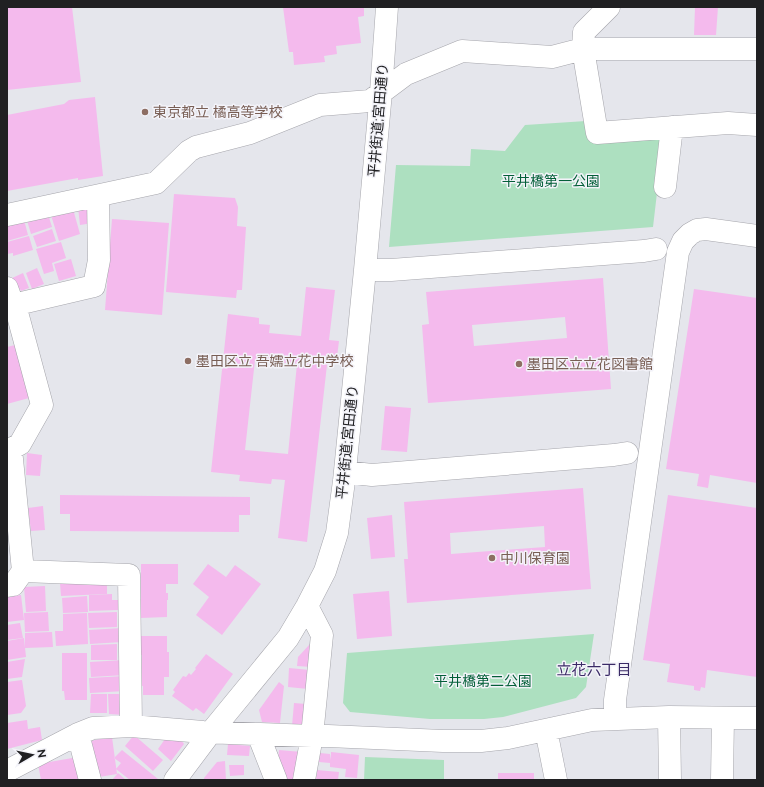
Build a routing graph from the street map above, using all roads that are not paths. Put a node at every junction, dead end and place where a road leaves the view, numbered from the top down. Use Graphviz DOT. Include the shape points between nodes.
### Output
graph roads {
  1 [pos="387,7"];
  2 [pos="609,7"];
  3 [pos="583,49"];
  4 [pos="757,49"];
  5 [pos="381,92"];
  6 [pos="757,125"];
  7 [pos="672,127"];
  8 [pos="665,188"];
  9 [pos="98,196"];
  10 [pos="7,215"];
  11 [pos="757,236"];
  12 [pos="656,249"];
  13 [pos="365,270"];
  14 [pos="9,300"];
  15 [pos="9,450"];
  16 [pos="627,453"];
  17 [pos="345,472"];
  18 [pos="23,571"];
  19 [pos="7,586"];
  20 [pos="307,606"];
  21 [pos="670,717"];
  22 [pos="723,718"];
  23 [pos="757,718"];
  24 [pos="615,719"];
  25 [pos="131,726"];
  26 [pos="546,730"];
  27 [pos="211,732"];
  28 [pos="78,734"];
  29 [pos="258,734"];
  30 [pos="312,736"];
  31 [pos="7,771"];
  32 [pos="90,780"];
  33 [pos="175,780"];
  34 [pos="276,780"];
  35 [pos="304,780"];
  36 [pos="556,780"];
  37 [pos="670,780"];
  38 [pos="722,780"];
  1 -- 5 [label="street, 平井街道;宮田通り"];
  2 -- 3 [label="street" via="584,32"];
  3 -- 4 [label="street"];
  3 -- 5 [label="street" via="552,57 462,51 406,74"];
  3 -- 7 [label="street" via="597,133"];
  5 -- 9 [label="street" via="370,101 320,105 250,133 196,147 156,183"];
  5 -- 13 [label="street, 平井街道;宮田通り"];
  6 -- 7 [label="street"];
  7 -- 8 [label="street"];
  9 -- 10 [label="street"];
  9 -- 14 [label="street" via="99,260 94,286"];
  11 -- 24 [label="street" via="697,230 683,241 678,252 615,700"];
  12 -- 13 [label="street"];
  13 -- 17 [label="street, 平井街道;宮田通り"];
  14 -- 15 [label="street" via="18,316 42,405 20,444"];
  15 -- 18 [label="street"];
  16 -- 17 [label="street" via="372,475"];
  17 -- 20 [label="street, 平井街道;宮田通り" via="337,533 325,571"];
  18 -- 19 [label="street" via="13,585"];
  18 -- 25 [label="street" via="129,575"];
  20 -- 27 [label="street, 平井街道;宮田通り" via="288,638"];
  20 -- 30 [label="street" via="322,635"];
  21 -- 22 [label="street"];
  21 -- 24 [label="street"];
  21 -- 37 [label="street"];
  22 -- 23 [label="street"];
  22 -- 38 [label="street"];
  24 -- 26 [label="street" via="592,720"];
  25 -- 27 [label="street"];
  25 -- 28 [label="street" via="93,728"];
  26 -- 30 [label="street" via="508,738 443,742"];
  26 -- 36 [label="street"];
  27 -- 29 [label="street"];
  27 -- 33 [label="street, 平井街道;宮田通り"];
  28 -- 31 [label="street"];
  28 -- 32 [label="street"];
  29 -- 30 [label="street"];
  29 -- 34 [label="street"];
  30 -- 35 [label="street"];
}
